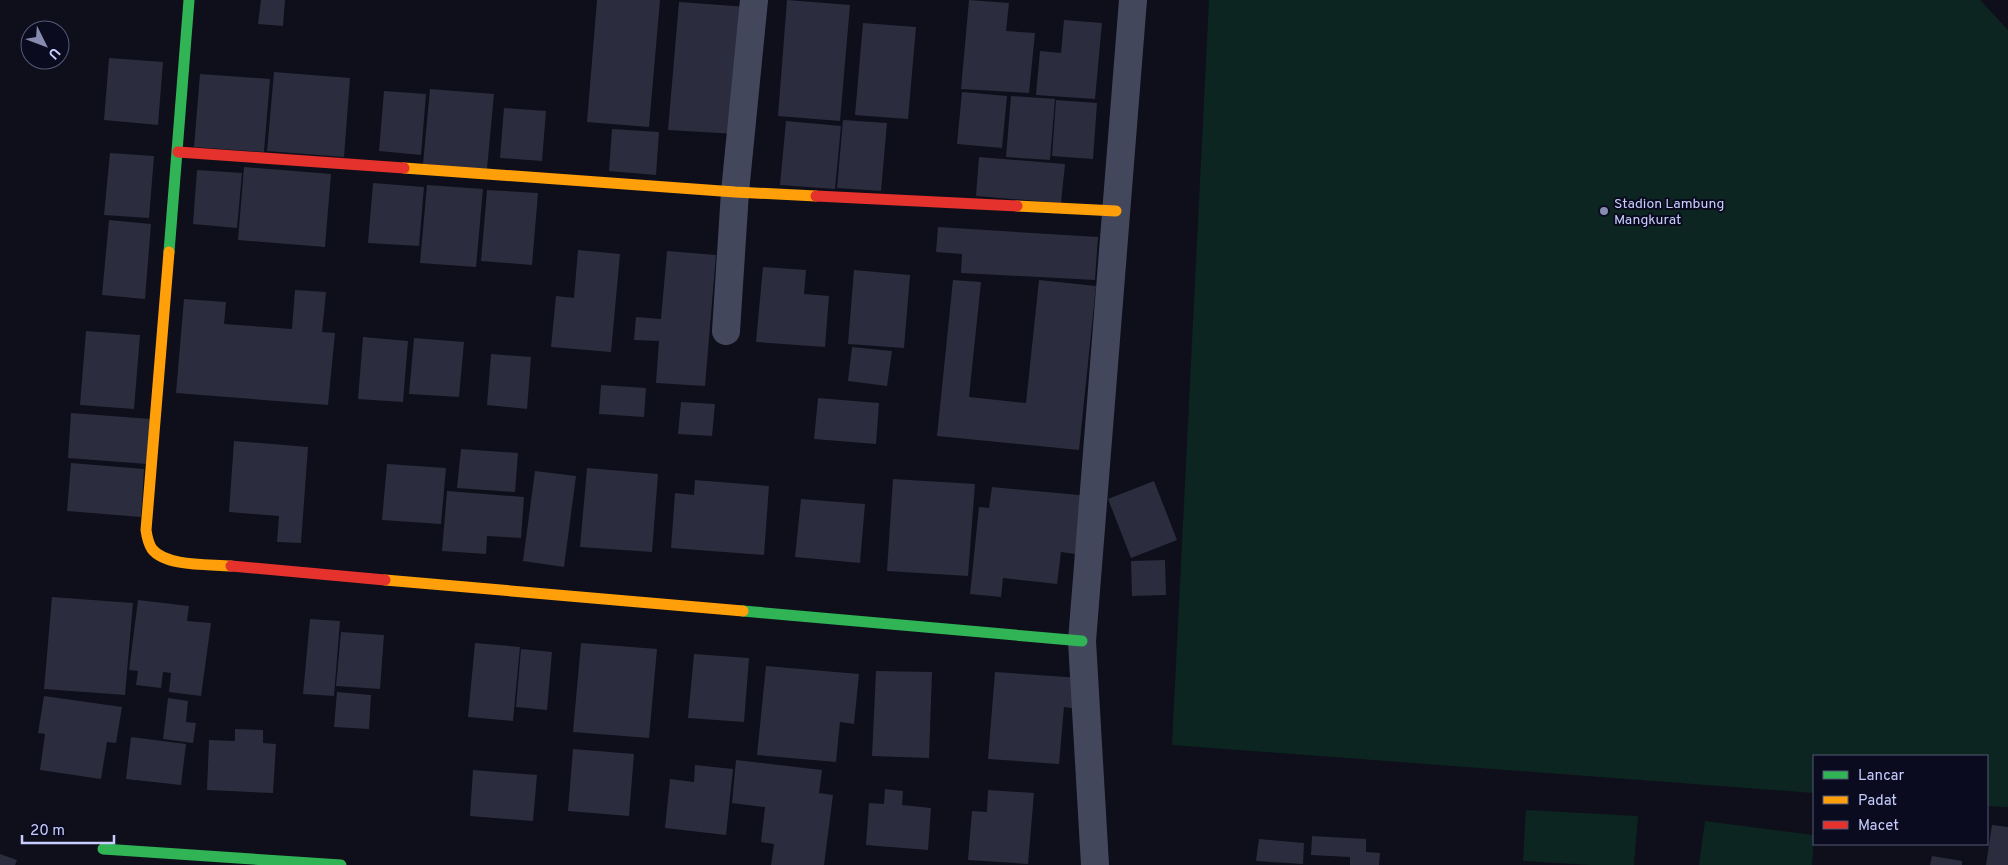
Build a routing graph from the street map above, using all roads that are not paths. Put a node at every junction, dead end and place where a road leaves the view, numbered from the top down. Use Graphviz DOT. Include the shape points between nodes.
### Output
graph roads {
  1 [pos="189,0"];
  2 [pos="754,0"];
  3 [pos="1133,0"];
  4 [pos="178,152"];
  5 [pos="735,192"];
  6 [pos="1116,211"];
  7 [pos="726,331"];
  8 [pos="1082,641"];
  9 [pos="102,849"];
  10 [pos="341,865"];
  11 [pos="1095,865"];
  1 -- 4 [label="street"];
  2 -- 5 [label="street"];
  3 -- 6 [label="street"];
  4 -- 5 [label="street"];
  4 -- 8 [label="street" via="146,530 148,543 160,556 171,561"];
  5 -- 6 [label="street"];
  5 -- 7 [label="street"];
  6 -- 8 [label="street"];
  8 -- 11 [label="street"];
  9 -- 10 [label="street"];
}
